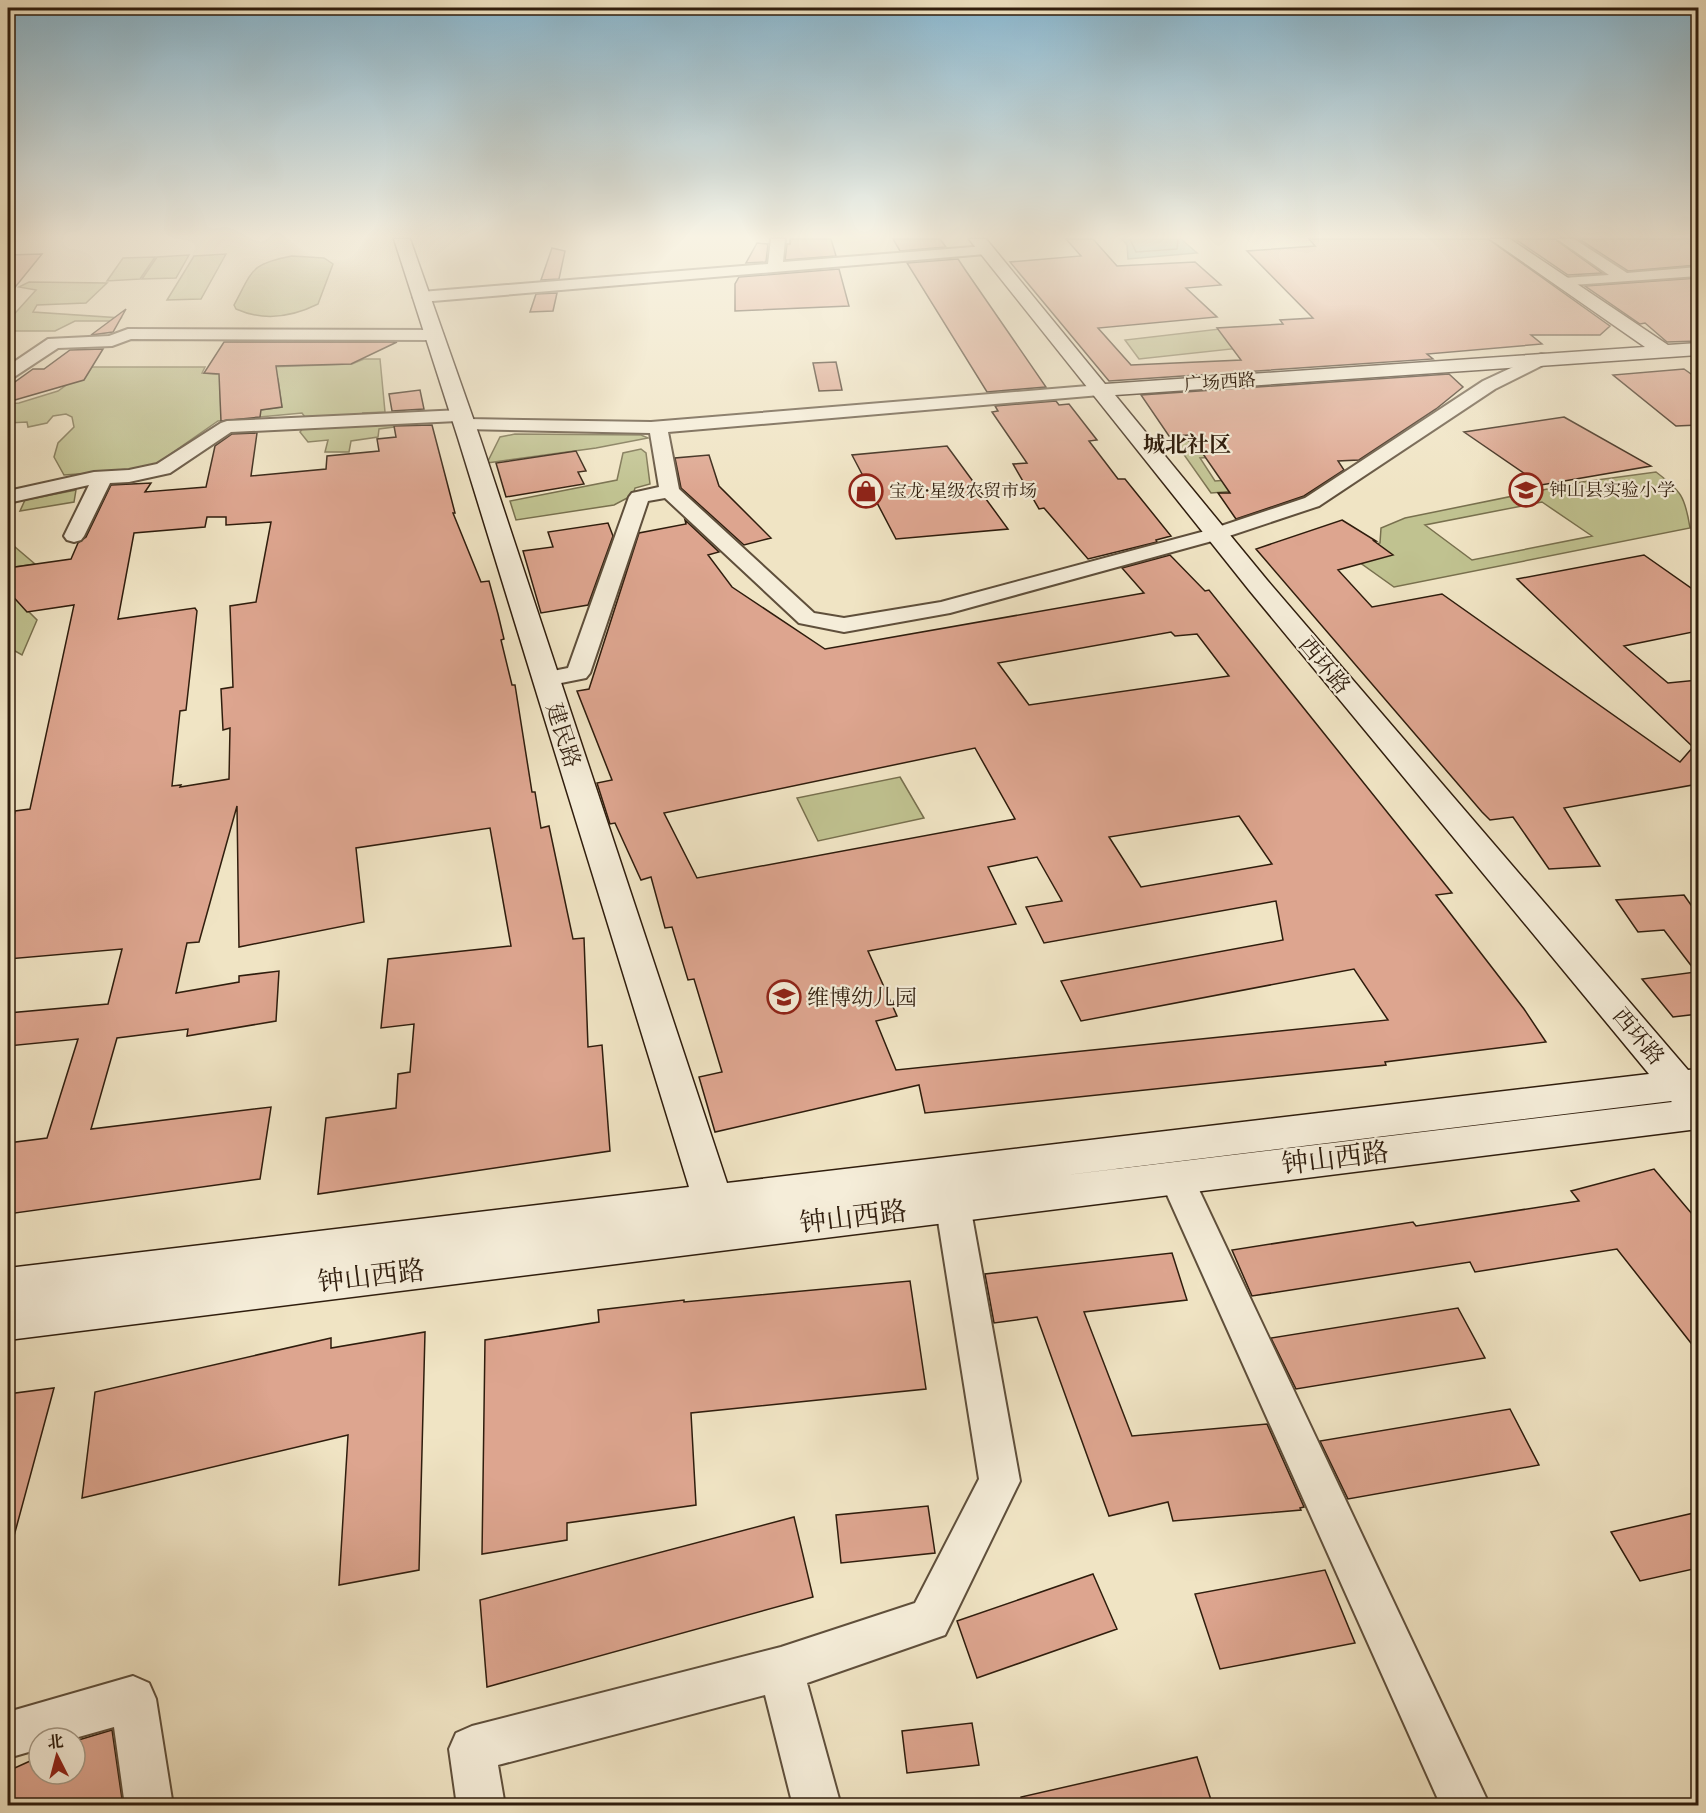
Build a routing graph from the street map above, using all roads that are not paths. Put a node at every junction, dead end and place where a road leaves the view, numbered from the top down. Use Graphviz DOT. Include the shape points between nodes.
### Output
graph roads {
  1 [pos="431,324"];
  2 [pos="1046,324"];
  3 [pos="1623,324"];
  4 [pos="435,335"];
  5 [pos="1698,349"];
  6 [pos="1664,351"];
  7 [pos="1541,359"];
  8 [pos="8,373"];
  9 [pos="1100,390"];
  10 [pos="463,419"];
  11 [pos="658,428"];
  12 [pos="103,477"];
  13 [pos="669,491"];
  14 [pos="8,497"];
  15 [pos="1216,534"];
  16 [pos="74,536"];
  17 [pos="546,680"];
  18 [pos="1694,1098"];
  19 [pos="1176,1177"];
  20 [pos="950,1189"];
  21 [pos="718,1216"];
  22 [pos="8,1286"];
  23 [pos="8,1320"];
  24 [pos="781,1669"];
  25 [pos="8,1735"];
  26 [pos="149,1806"];
  27 [pos="481,1806"];
  28 [pos="817,1806"];
  29 [pos="1466,1806"];
  1 -- 4 [label="street, 建民路"];
  2 -- 9 [label="street, 西环路"];
  3 -- 6 [label="street"];
  4 -- 8 [label="street" via="128,334 112,341 54,343"];
  4 -- 10 [label="street, 建民路"];
  5 -- 6 [label="street, 广场西路"];
  6 -- 7 [label="street, 广场西路"];
  7 -- 9 [label="street, 广场西路"];
  7 -- 15 [label="street" via="1489,386 1312,502"];
  9 -- 11 [label="street"];
  9 -- 15 [label="street, 西环路"];
  10 -- 11 [label="street"];
  10 -- 12 [label="street" via="227,427 163,469"];
  10 -- 17 [label="street, 建民路"];
  11 -- 13 [label="street"];
  12 -- 14 [label="street"];
  12 -- 16 [label="street"];
  13 -- 15 [label="street" via="807,618 844,625 942,608"];
  13 -- 17 [label="street" via="639,496 578,673"];
  15 -- 18 [label="street, 西环路"];
  17 -- 21 [label="street, 建民路"];
  18 -- 19 [label="street, 钟山西路"];
  18 -- 20 [label="street, 钟山西路"];
  19 -- 20 [label="street, 钟山西路"];
  19 -- 29 [label="street"];
  20 -- 21 [label="street, 钟山西路"];
  20 -- 24 [label="street" via="1000,1481 930,1620"];
  21 -- 22 [label="street, 钟山西路"];
  21 -- 23 [label="street, 钟山西路"];
  24 -- 27 [label="street" via="472,1749"];
  24 -- 28 [label="street"];
  25 -- 26 [label="street" via="133,1700"];
}
